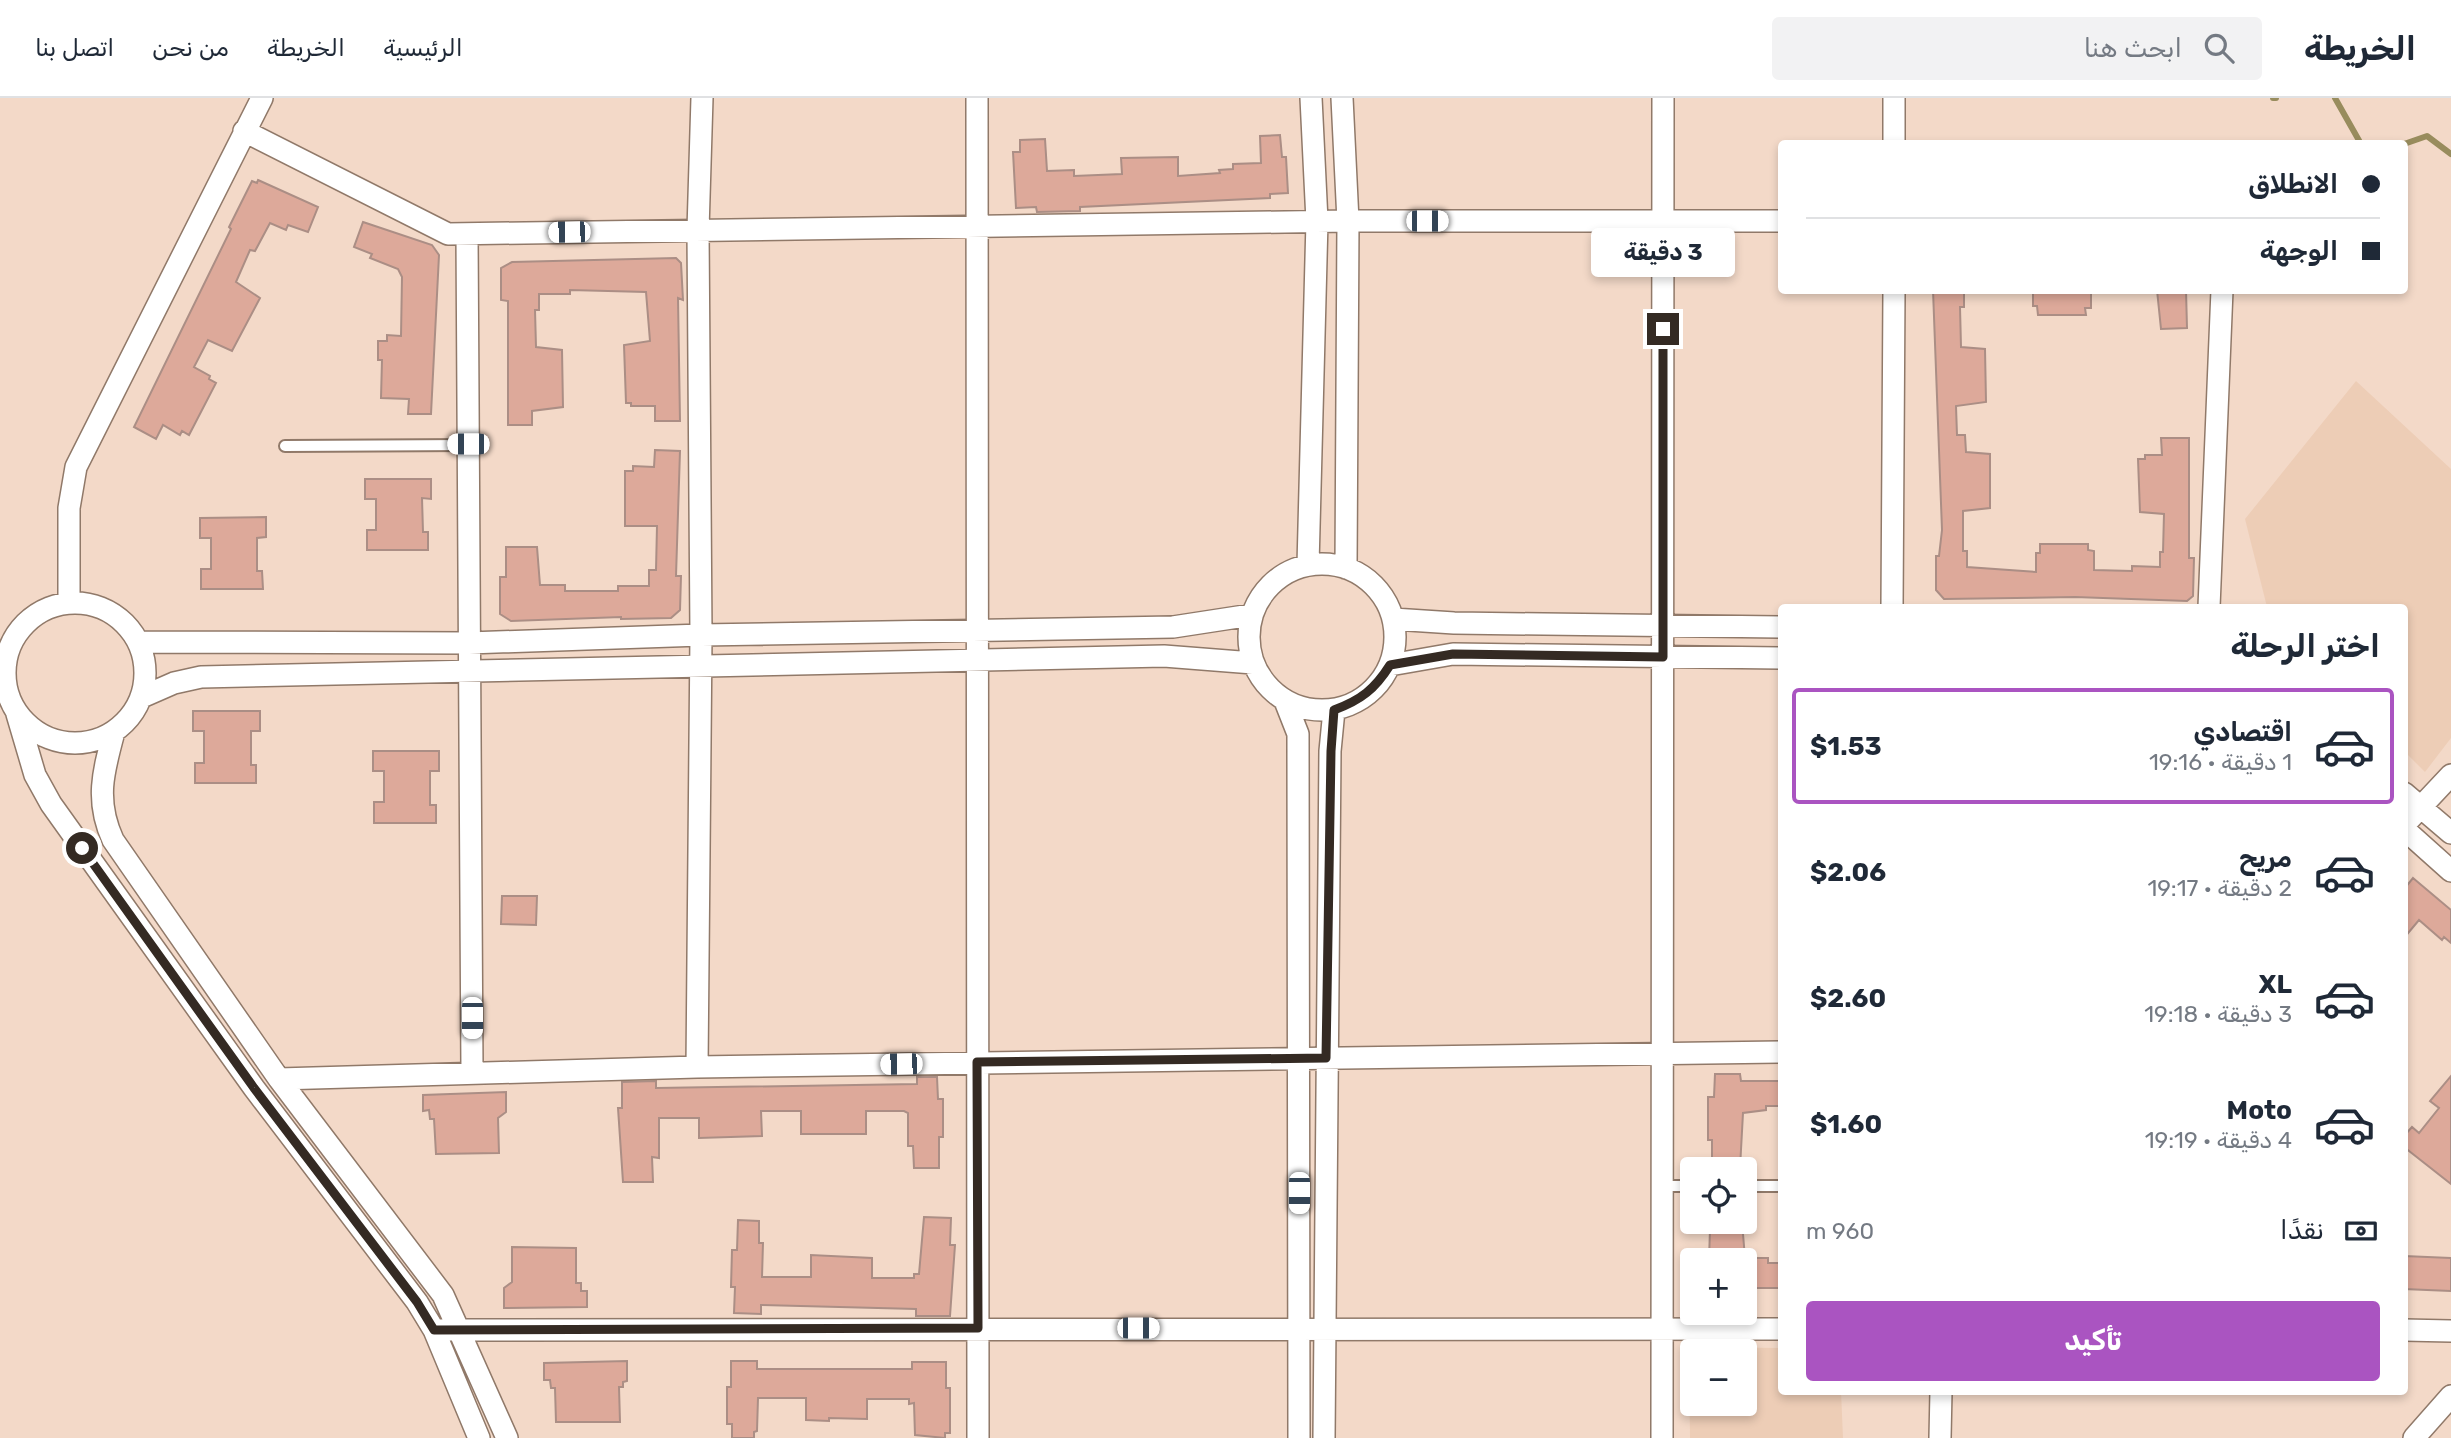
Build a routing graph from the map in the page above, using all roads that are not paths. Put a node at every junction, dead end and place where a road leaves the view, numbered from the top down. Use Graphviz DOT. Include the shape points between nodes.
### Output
graph roads {
  1 [pos="262,98"];
  2 [pos="702,98"];
  3 [pos="977,98"];
  4 [pos="1311,98"];
  5 [pos="1342,98"];
  6 [pos="1663,98"];
  7 [pos="1894,98"];
  8 [pos="244,131"];
  9 [pos="1894,140"];
  10 [pos="1317,221"];
  11 [pos="1348,221"];
  12 [pos="1663,221"];
  13 [pos="1778,221"];
  14 [pos="978,226"];
  15 [pos="698,230"];
  16 [pos="467,234"];
  17 [pos="1894,294"];
  18 [pos="2222,294"];
  19 [pos="468,444"];
  20 [pos="285,446"];
  21 [pos="1308,565"];
  22 [pos="1346,568"];
  23 [pos="69,603"];
  24 [pos="1892,604"];
  25 [pos="2209,604"];
  26 [pos="1251,615"];
  27 [pos="1393,619"];
  28 [pos="1662,625"];
  29 [pos="1778,627"];
  30 [pos="976,630"];
  31 [pos="701,635"];
  32 [pos="6,642"];
  33 [pos="138,642"];
  34 [pos="469,643"];
  35 [pos="1663,657"];
  36 [pos="1778,658"];
  37 [pos="977,660"];
  38 [pos="1253,663"];
  39 [pos="1390,665"];
  40 [pos="701,666"];
  41 [pos="469,671"];
  42 [pos="142,696"];
  43 [pos="1285,701"];
  44 [pos="10,708"];
  45 [pos="1334,710"];
  46 [pos="114,732"];
  47 [pos="2451,775"];
  48 [pos="2408,796"];
  49 [pos="2422,807"];
  50 [pos="2408,823"];
  51 [pos="2408,831"];
  52 [pos="2451,833"];
  53 [pos="2451,871"];
  54 [pos="1778,1052"];
  55 [pos="1662,1053"];
  56 [pos="1298,1058"];
  57 [pos="1326,1058"];
  58 [pos="977,1062"];
  59 [pos="697,1067"];
  60 [pos="472,1071"];
  61 [pos="279,1079"];
  62 [pos="1662,1186"];
  63 [pos="1680,1186"];
  64 [pos="1757,1186"];
  65 [pos="1778,1186"];
  66 [pos="460,1328"];
  67 [pos="978,1328"];
  68 [pos="1299,1328"];
  69 [pos="1323,1328"];
  70 [pos="1662,1329"];
  71 [pos="1778,1329"];
  72 [pos="434,1330"];
  73 [pos="2408,1330"];
  74 [pos="2451,1331"];
  75 [pos="1941,1395"];
  76 [pos="2451,1396"];
  77 [pos="479,1438"];
  78 [pos="508,1438"];
  79 [pos="978,1438"];
  80 [pos="1299,1438"];
  81 [pos="1324,1438"];
  82 [pos="1662,1438"];
  83 [pos="1940,1438"];
  84 [pos="2414,1438"];
  1 -- 8 [label="street"];
  2 -- 15 [label="street"];
  3 -- 14 [label="street"];
  4 -- 10 [label="street"];
  5 -- 11 [label="street"];
  6 -- 12 [label="street"];
  7 -- 9 [label="street"];
  8 -- 16 [label="street" via="448,234"];
  8 -- 23 [label="street" via="76,467 69,508"];
  10 -- 11 [label="street"];
  10 -- 14 [label="street"];
  10 -- 21 [label="street"];
  11 -- 12 [label="street"];
  11 -- 22 [label="street"];
  12 -- 13 [label="street"];
  12 -- 28 [label="street"];
  14 -- 15 [label="street"];
  14 -- 30 [label="street"];
  15 -- 16 [label="street"];
  15 -- 31 [label="street"];
  16 -- 19 [label="street"];
  17 -- 24 [label="street"];
  18 -- 25 [label="street"];
  19 -- 20 [label="lane"];
  19 -- 34 [label="street"];
  21 -- 22 [label="street"];
  21 -- 26 [label="street" via="1273,582"];
  22 -- 27 [label="street" via="1367,579 1383,596"];
  23 -- 32 [label="street" via="47,609"];
  23 -- 33 [label="street" via="110,612"];
  26 -- 30 [label="street" via="1172,628"];
  26 -- 38 [label="street" via="1248,639"];
  27 -- 28 [label="street"];
  27 -- 39 [label="street"];
  28 -- 29 [label="street"];
  28 -- 35 [label="street"];
  30 -- 31 [label="street"];
  30 -- 37 [label="street"];
  31 -- 34 [label="street"];
  31 -- 40 [label="street"];
  32 -- 44 [label="street"];
  33 -- 34 [label="street"];
  33 -- 42 [label="street" via="146,678"];
  34 -- 41 [label="street"];
  35 -- 36 [label="street"];
  35 -- 39 [label="street" via="1453,654"];
  35 -- 55 [label="street"];
  37 -- 38 [label="street" via="1164,656"];
  37 -- 40 [label="street"];
  37 -- 58 [label="street"];
  38 -- 43 [label="street" via="1266,685"];
  39 -- 45 [label="street" via="1377,686 1357,702"];
  40 -- 41 [label="street"];
  40 -- 59 [label="street"];
  41 -- 42 [label="street" via="201,677"];
  41 -- 60 [label="street"];
  42 -- 46 [label="street" via="131,717"];
  43 -- 45 [label="street" via="1308,709"];
  43 -- 56 [label="street" via="1298,734"];
  44 -- 46 [label="street" via="33,729 73,744"];
  44 -- 72 [label="street" via="51,804"];
  45 -- 57 [label="street"];
  46 -- 61 [label="street" via="100,787 104,822"];
  47 -- 49 [label="street"];
  48 -- 49 [label="street"];
  49 -- 50 [label="street"];
  49 -- 52 [label="street"];
  51 -- 53 [label="street"];
  54 -- 55 [label="street"];
  55 -- 57 [label="street"];
  55 -- 62 [label="street"];
  56 -- 57 [label="street"];
  56 -- 58 [label="street"];
  56 -- 68 [label="street"];
  57 -- 69 [label="street"];
  58 -- 59 [label="street"];
  58 -- 67 [label="street"];
  59 -- 60 [label="street"];
  60 -- 61 [label="street"];
  61 -- 66 [label="street" via="443,1295"];
  62 -- 63 [label="lane"];
  62 -- 70 [label="street"];
  64 -- 65 [label="lane"];
  66 -- 67 [label="street"];
  66 -- 72 [label="street"];
  66 -- 78 [label="street"];
  67 -- 68 [label="street"];
  67 -- 79 [label="street"];
  68 -- 69 [label="street"];
  68 -- 80 [label="street"];
  69 -- 70 [label="street"];
  69 -- 81 [label="street"];
  70 -- 71 [label="street"];
  70 -- 82 [label="street"];
  72 -- 77 [label="street"];
  73 -- 74 [label="street"];
  75 -- 83 [label="street"];
  76 -- 84 [label="street"];
}
